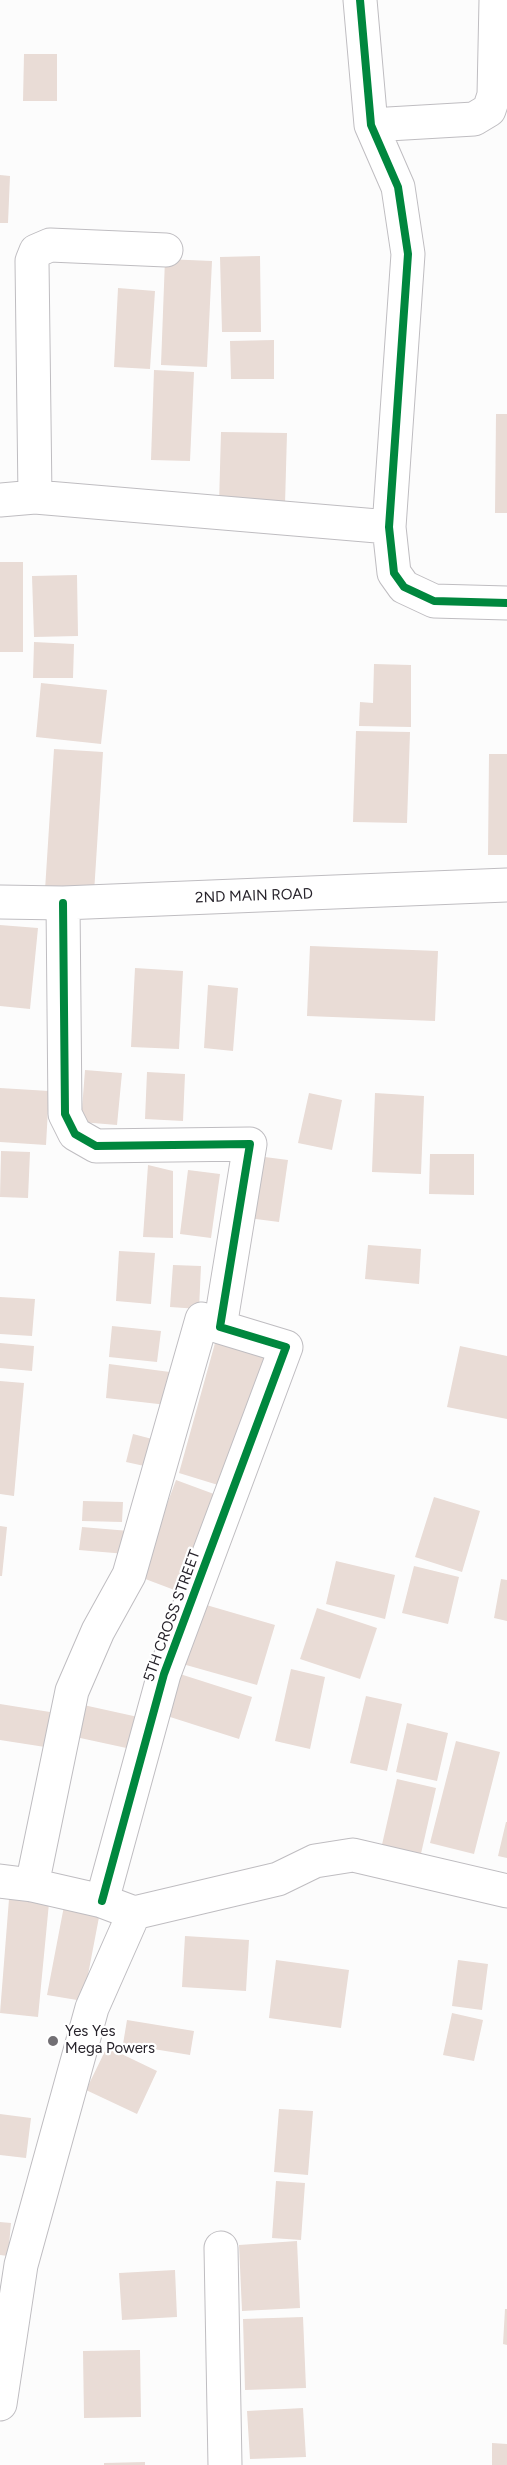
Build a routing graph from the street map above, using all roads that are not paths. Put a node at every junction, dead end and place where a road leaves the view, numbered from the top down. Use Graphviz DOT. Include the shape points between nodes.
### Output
graph roads {
  1 [pos="360,0"];
  2 [pos="495,0"];
  3 [pos="371,125"];
  4 [pos="166,250"];
  5 [pos="35,497"];
  6 [pos="0,500"];
  7 [pos="389,527"];
  8 [pos="507,603"];
  9 [pos="507,885"];
  10 [pos="0,902"];
  11 [pos="63,903"];
  12 [pos="202,1319"];
  13 [pos="16,1883"];
  14 [pos="507,1891"];
  15 [pos="102,1901"];
  16 [pos="134,1913"];
  17 [pos="221,2248"];
  18 [pos="0,2404"];
  19 [pos="225,2465"];
  1 -- 3 [label="street"];
  2 -- 3 [label="street" via="494,95 489,110 474,119"];
  3 -- 7 [label="street" via="398,187 408,254"];
  4 -- 5 [label="street" via="50,244 36,252 32,261"];
  5 -- 6 [label="street"];
  5 -- 7 [label="street"];
  7 -- 8 [label="street" via="394,573 405,587 434,601"];
  9 -- 11 [label="street, 2ND MAIN ROAD"];
  10 -- 11 [label="street, 2ND MAIN ROAD"];
  11 -- 15 [label="street, 5TH CROSS STREET" via="64,1114 75,1134 96,1146 250,1144 220,1327 286,1347 164,1674"];
  12 -- 13 [label="street" via="129,1575 72,1691"];
  13 -- 15 [label="street"];
  14 -- 16 [label="street" via="353,1855 315,1861 278,1880"];
  15 -- 16 [label="street"];
  16 -- 18 [label="street" via="92,2008 24,2254"];
  17 -- 19 [label="street"];
}
